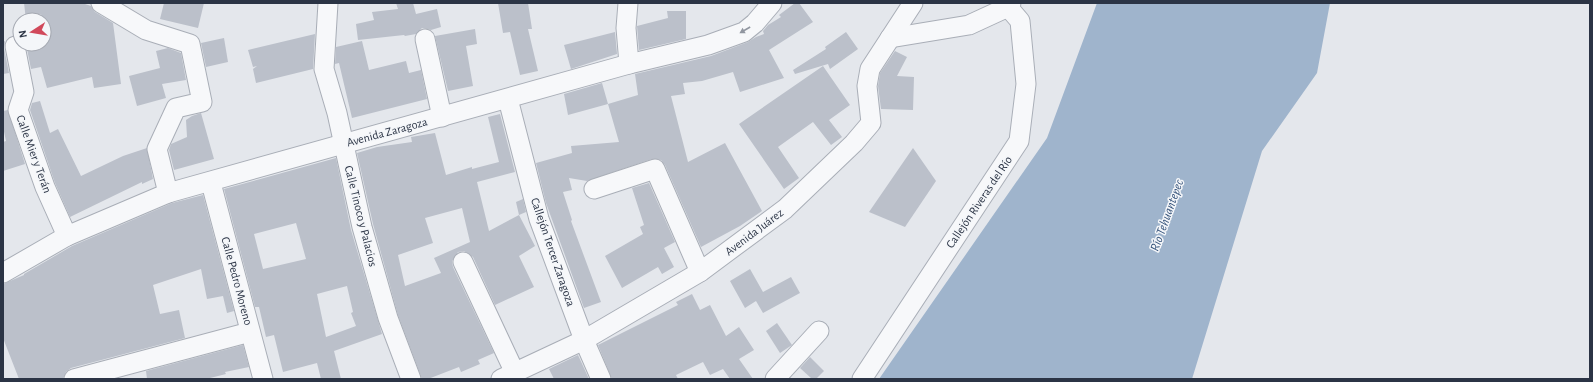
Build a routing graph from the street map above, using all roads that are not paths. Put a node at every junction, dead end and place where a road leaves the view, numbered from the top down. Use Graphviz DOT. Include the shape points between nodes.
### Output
graph roads {
  1 [pos="101,3"];
  2 [pos="328,3"];
  3 [pos="628,3"];
  4 [pos="772,3"];
  5 [pos="913,3"];
  6 [pos="1009,5"];
  7 [pos="890,38"];
  8 [pos="425,39"];
  9 [pos="16,52"];
  10 [pos="629,64"];
  11 [pos="508,99"];
  12 [pos="442,117"];
  13 [pos="344,144"];
  14 [pos="211,182"];
  15 [pos="594,189"];
  16 [pos="168,193"];
  17 [pos="67,236"];
  18 [pos="463,262"];
  19 [pos="700,272"];
  20 [pos="3,273"];
  21 [pos="819,331"];
  22 [pos="250,332"];
  23 [pos="584,340"];
  24 [pos="508,376"];
  25 [pos="74,379"];
  26 [pos="263,379"];
  27 [pos="411,379"];
  28 [pos="601,379"];
  29 [pos="775,379"];
  30 [pos="862,379"];
  1 -- 16 [label="street" via="146,30 190,44 202,102 176,108 157,149"];
  2 -- 13 [label="street, Calle Tinoco y Palacios" via="324,68"];
  3 -- 10 [label="street" via="626,28"];
  4 -- 10 [label="street, Avenida Zaragoza, one-way" via="744,32 708,45"];
  5 -- 7 [label="street, Avenida Juárez"];
  6 -- 7 [label="street" via="969,25"];
  6 -- 30 [label="street, Callejón Riveras del Río" via="1020,21 1026,84 1019,141"];
  7 -- 19 [label="street, Avenida Juárez" via="870,69 867,86 871,123 854,143 785,209"];
  8 -- 12 [label="street"];
  9 -- 17 [label="street, Calle Mier y Terán" via="24,92 18,110 45,187"];
  10 -- 11 [label="street, Avenida Zaragoza"];
  11 -- 12 [label="street, Avenida Zaragoza"];
  11 -- 23 [label="street, Callejón Tercer Zaragoza" via="540,219"];
  12 -- 13 [label="street, Avenida Zaragoza"];
  13 -- 14 [label="street, Avenida Zaragoza"];
  13 -- 27 [label="street, Calle Tinoco y Palacios" via="364,235 388,318"];
  14 -- 16 [label="street, Avenida Zaragoza"];
  14 -- 22 [label="street, Calle Pedro Moreno"];
  15 -- 19 [label="street" via="655,169"];
  16 -- 17 [label="street, Avenida Zaragoza"];
  17 -- 20 [label="street, Avenida Zaragoza"];
  18 -- 24 [label="street"];
  19 -- 23 [label="street, Avenida Juárez"];
  21 -- 29 [label="street"];
  22 -- 25 [label="street"];
  22 -- 26 [label="street, Calle Pedro Moreno"];
  23 -- 24 [label="street, Avenida Juárez"];
  23 -- 28 [label="street, Callejón Tercer Zaragoza"];
}
